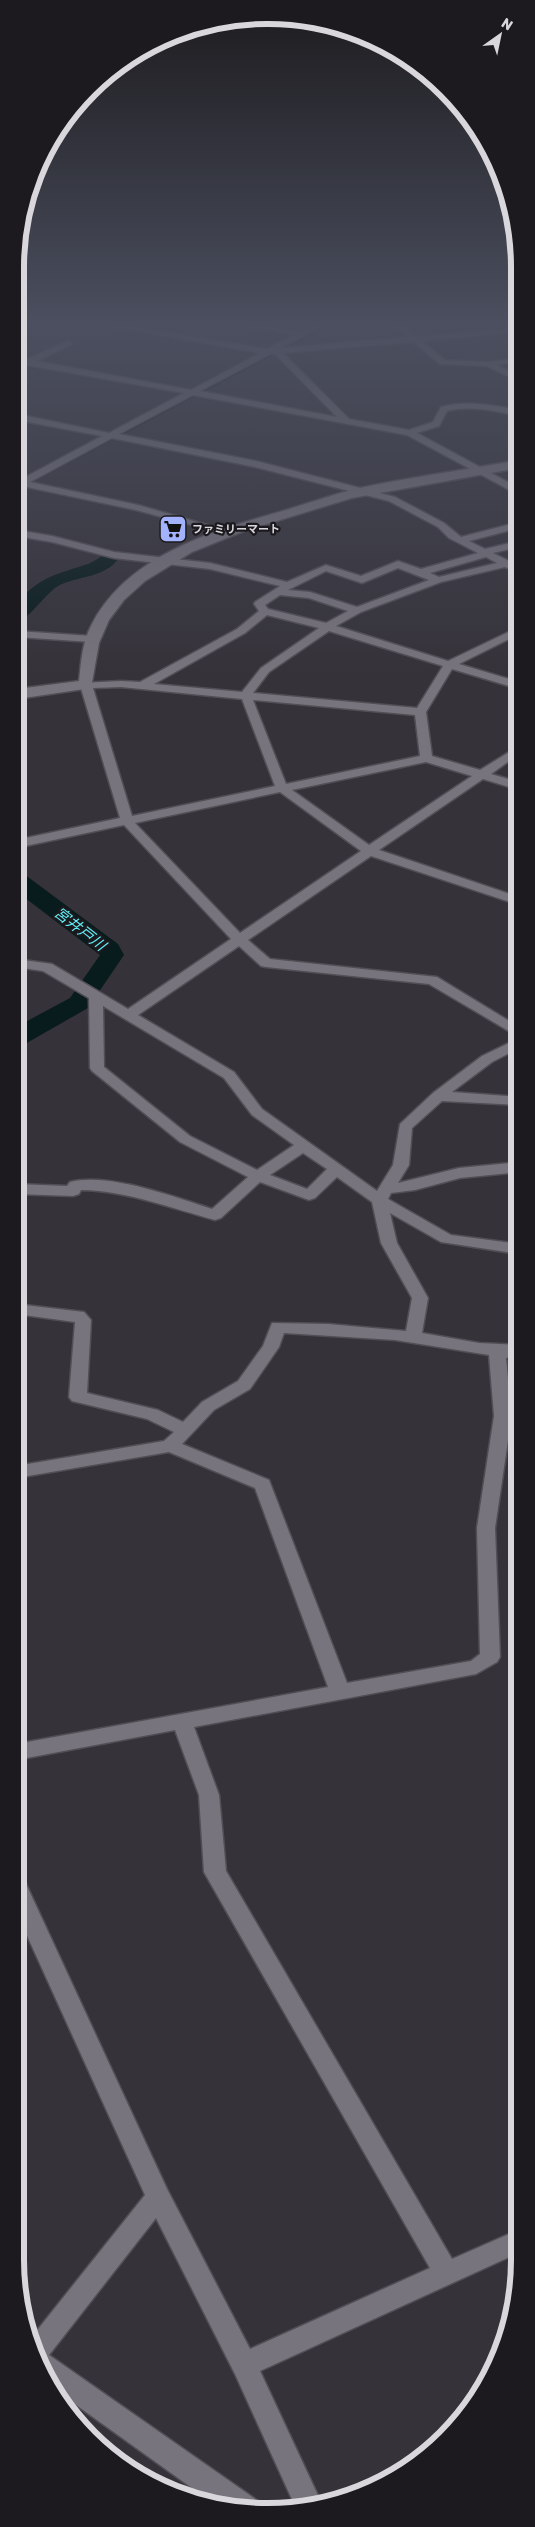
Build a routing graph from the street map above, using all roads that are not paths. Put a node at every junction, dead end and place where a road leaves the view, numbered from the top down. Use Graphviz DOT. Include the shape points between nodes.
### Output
graph roads {
  1 [pos="108,439"];
  2 [pos="129,439"];
  3 [pos="422,439"];
  4 [pos="511,465"];
  5 [pos="482,470"];
  6 [pos="24,482"];
  7 [pos="24,485"];
  8 [pos="511,487"];
  9 [pos="364,492"];
  10 [pos="511,527"];
  11 [pos="222,532"];
  12 [pos="24,534"];
  13 [pos="460,540"];
  14 [pos="511,546"];
  15 [pos="485,553"];
  16 [pos="162,562"];
  17 [pos="505,564"];
  18 [pos="511,567"];
  19 [pos="423,572"];
  20 [pos="438,580"];
  21 [pos="288,585"];
  22 [pos="279,592"];
  23 [pos="357,610"];
  24 [pos="265,611"];
  25 [pos="327,627"];
  26 [pos="24,634"];
  27 [pos="511,634"];
  28 [pos="92,639"];
  29 [pos="450,664"];
  30 [pos="511,683"];
  31 [pos="86,685"];
  32 [pos="142,686"];
  33 [pos="24,693"];
  34 [pos="246,695"];
  35 [pos="420,712"];
  36 [pos="511,754"];
  37 [pos="426,758"];
  38 [pos="481,774"];
  39 [pos="511,783"];
  40 [pos="282,788"];
  41 [pos="127,821"];
  42 [pos="24,842"];
  43 [pos="369,851"];
  44 [pos="511,898"];
  45 [pos="239,939"];
  46 [pos="24,964"];
  47 [pos="94,996"];
  48 [pos="128,1015"];
  49 [pos="511,1028"];
  50 [pos="511,1046"];
  51 [pos="438,1096"];
  52 [pos="511,1101"];
  53 [pos="302,1146"];
  54 [pos="511,1168"];
  55 [pos="335,1170"];
  56 [pos="258,1176"];
  57 [pos="24,1189"];
  58 [pos="382,1194"];
  59 [pos="511,1248"];
  60 [pos="24,1310"];
  61 [pos="413,1337"];
  62 [pos="511,1351"];
  63 [pos="499,1352"];
  64 [pos="511,1415"];
  65 [pos="185,1430"];
  66 [pos="170,1446"];
  67 [pos="24,1471"];
  68 [pos="340,1692"];
  69 [pos="182,1722"];
  70 [pos="24,1751"];
  71 [pos="24,1904"];
  72 [pos="158,2197"];
  73 [pos="511,2244"];
  74 [pos="448,2274"];
  75 [pos="40,2347"];
  76 [pos="244,2366"];
  77 [pos="51,2372"];
  78 [pos="306,2500"];
  79 [pos="233,2501"];
  1 -- 6 [label="street"];
  2 -- 9 [label="street" via="256,464"];
  3 -- 5 [label="street"];
  4 -- 5 [label="main road"];
  5 -- 8 [label="street"];
  5 -- 9 [label="main road"];
  7 -- 11 [label="street" via="138,508"];
  9 -- 11 [label="main road"];
  9 -- 13 [label="street" via="392,499 441,525"];
  10 -- 13 [label="street"];
  11 -- 16 [label="main road"];
  12 -- 16 [label="street" via="114,555"];
  13 -- 15 [label="street"];
  14 -- 15 [label="street"];
  15 -- 17 [label="street"];
  15 -- 19 [label="street"];
  16 -- 21 [label="street" via="210,566"];
  16 -- 28 [label="main road" via="136,580 120,597 102,619"];
  17 -- 18 [label="street"];
  17 -- 20 [label="street"];
  19 -- 20 [label="street"];
  19 -- 21 [label="street" via="398,564 362,580 326,568"];
  20 -- 23 [label="street"];
  21 -- 22 [label="street"];
  22 -- 23 [label="street" via="317,596"];
  22 -- 24 [label="street" via="260,604"];
  23 -- 25 [label="street"];
  24 -- 25 [label="street"];
  24 -- 32 [label="street" via="241,632"];
  25 -- 29 [label="street"];
  25 -- 34 [label="street" via="265,670"];
  26 -- 28 [label="street"];
  27 -- 29 [label="street"];
  28 -- 31 [label="main road"];
  29 -- 30 [label="street"];
  29 -- 35 [label="street"];
  31 -- 32 [label="street"];
  31 -- 33 [label="main road"];
  31 -- 41 [label="street"];
  32 -- 34 [label="street"];
  34 -- 35 [label="street"];
  34 -- 40 [label="street"];
  35 -- 37 [label="street"];
  36 -- 38 [label="street"];
  37 -- 38 [label="street"];
  37 -- 40 [label="street"];
  38 -- 39 [label="street"];
  38 -- 43 [label="street"];
  40 -- 41 [label="street"];
  40 -- 43 [label="street"];
  41 -- 42 [label="street"];
  41 -- 45 [label="street"];
  43 -- 44 [label="street"];
  43 -- 45 [label="street"];
  45 -- 48 [label="street"];
  45 -- 49 [label="street" via="266,963 432,980"];
  46 -- 47 [label="street" via="47,967"];
  47 -- 48 [label="street"];
  47 -- 56 [label="street" via="97,1068 185,1139"];
  48 -- 53 [label="street" via="228,1075 257,1112"];
  50 -- 51 [label="street" via="487,1059"];
  51 -- 52 [label="street"];
  51 -- 58 [label="street" via="405,1127 401,1165"];
  53 -- 55 [label="street"];
  53 -- 56 [label="street"];
  54 -- 58 [label="street" via="459,1173"];
  55 -- 56 [label="street" via="309,1195"];
  55 -- 58 [label="street"];
  56 -- 57 [label="street" via="214,1215 131,1188 103,1184 75,1185 73,1191"];
  58 -- 59 [label="street" via="447,1239"];
  58 -- 61 [label="street" via="389,1243 420,1298"];
  60 -- 65 [label="street" via="78,1316 83,1320 78,1397 152,1414"];
  61 -- 63 [label="street"];
  61 -- 65 [label="street" via="278,1327 271,1348 244,1385 208,1406"];
  62 -- 63 [label="street"];
  63 -- 64 [label="street" via="497,1358"];
  64 -- 68 [label="street" via="486,1528 490,1657 476,1667"];
  65 -- 66 [label="street"];
  66 -- 67 [label="street"];
  66 -- 68 [label="street" via="263,1484"];
  68 -- 69 [label="street"];
  69 -- 70 [label="street"];
  69 -- 74 [label="street" via="209,1795 215,1872"];
  71 -- 72 [label="street"];
  72 -- 75 [label="street"];
  72 -- 76 [label="street"];
  73 -- 74 [label="street"];
  74 -- 76 [label="street"];
  76 -- 78 [label="street"];
  77 -- 79 [label="street"];
}
